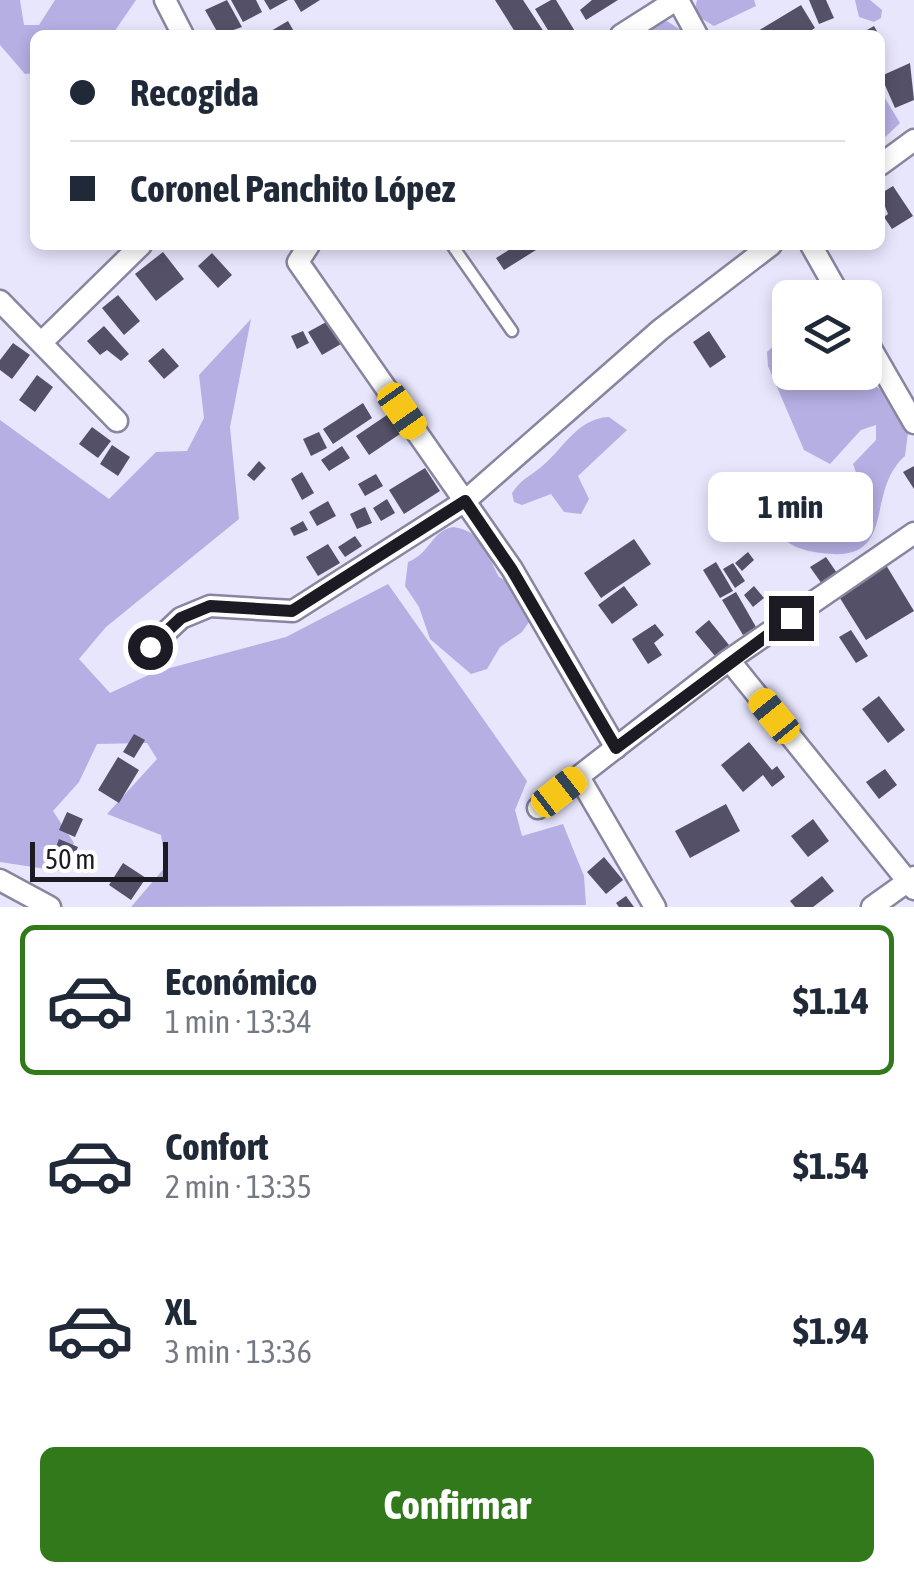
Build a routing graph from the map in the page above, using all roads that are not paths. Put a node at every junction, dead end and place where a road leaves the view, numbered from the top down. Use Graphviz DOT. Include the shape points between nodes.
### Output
graph roads {
  1 [pos="677,0"];
  2 [pos="168,1"];
  3 [pos="182,30"];
  4 [pos="629,30"];
  5 [pos="694,30"];
  6 [pos="914,140"];
  7 [pos="885,161"];
  8 [pos="137,250"];
  9 [pos="306,250"];
  10 [pos="455,250"];
  11 [pos="764,250"];
  12 [pos="814,250"];
  13 [pos="831,280"];
  14 [pos="0,301"];
  15 [pos="512,331"];
  16 [pos="42,342"];
  17 [pos="882,367"];
  18 [pos="118,421"];
  19 [pos="914,423"];
  20 [pos="465,501"];
  21 [pos="914,533"];
  22 [pos="150,647"];
  23 [pos="729,660"];
  24 [pos="616,748"];
  25 [pos="579,777"];
  26 [pos="538,808"];
  27 [pos="912,883"];
  28 [pos="3,884"];
  29 [pos="50,907"];
  30 [pos="655,907"];
  31 [pos="872,907"];
  1 -- 4 [label="street"];
  1 -- 5 [label="street"];
  2 -- 3 [label="street"];
  6 -- 7 [label="street"];
  8 -- 16 [label="street"];
  9 -- 20 [label="street" via="298,262"];
  10 -- 15 [label="lane"];
  11 -- 20 [label="street" via="660,330"];
  12 -- 13 [label="street"];
  14 -- 16 [label="street"];
  16 -- 18 [label="street"];
  17 -- 19 [label="street"];
  20 -- 22 [label="street" via="292,611 210,606 181,618"];
  20 -- 24 [label="street"];
  21 -- 23 [label="street"];
  23 -- 24 [label="street"];
  23 -- 27 [label="street"];
  24 -- 25 [label="street"];
  25 -- 26 [label="street"];
  25 -- 30 [label="street"];
  27 -- 31 [label="street"];
  28 -- 29 [label="street"];
}
